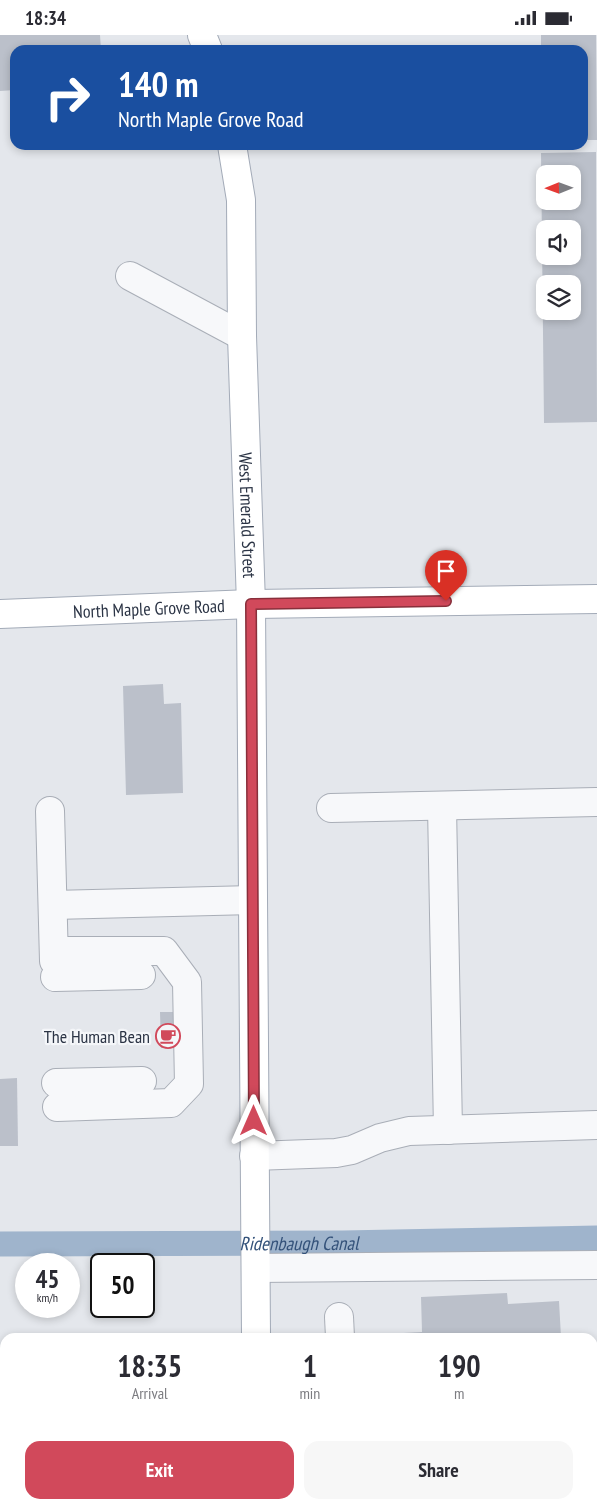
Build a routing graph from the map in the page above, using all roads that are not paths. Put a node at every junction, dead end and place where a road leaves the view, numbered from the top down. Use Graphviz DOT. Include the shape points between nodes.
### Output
graph roads {
  1 [pos="233,150"];
  2 [pos="130,276"];
  3 [pos="242,337"];
  4 [pos="597,599"];
  5 [pos="251,604"];
  6 [pos="0,614"];
  7 [pos="597,802"];
  8 [pos="442,806"];
  9 [pos="331,808"];
  10 [pos="50,811"];
  11 [pos="253,900"];
  12 [pos="53,905"];
  13 [pos="54,963"];
  14 [pos="141,975"];
  15 [pos="142,1081"];
  16 [pos="597,1125"];
  17 [pos="448,1130"];
  18 [pos="254,1155"];
  19 [pos="256,1265"];
  20 [pos="597,1265"];
  21 [pos="256,1333"];
  1 -- 3 [label="main road, West Emerald Street" via="241,200"];
  2 -- 3 [label="lane"];
  3 -- 5 [label="main road, West Emerald Street"];
  4 -- 5 [label="main road, North Maple Grove Road"];
  5 -- 6 [label="main road, North Maple Grove Road"];
  5 -- 11 [label="main road, West Emerald Street"];
  7 -- 8 [label="lane"];
  8 -- 9 [label="lane"];
  8 -- 17 [label="lane"];
  10 -- 12 [label="lane"];
  11 -- 12 [label="lane"];
  11 -- 18 [label="main road, West Emerald Street"];
  12 -- 13 [label="lane"];
  13 -- 14 [label="lane"];
  13 -- 15 [label="lane" via="164,951 188,982 189,1084 171,1103 57,1095"];
  16 -- 17 [label="lane"];
  17 -- 18 [label="lane" via="409,1131 336,1153"];
  18 -- 19 [label="main road, West Emerald Street"];
  19 -- 20 [label="lane"];
  19 -- 21 [label="main road, West Emerald Street"];
}
